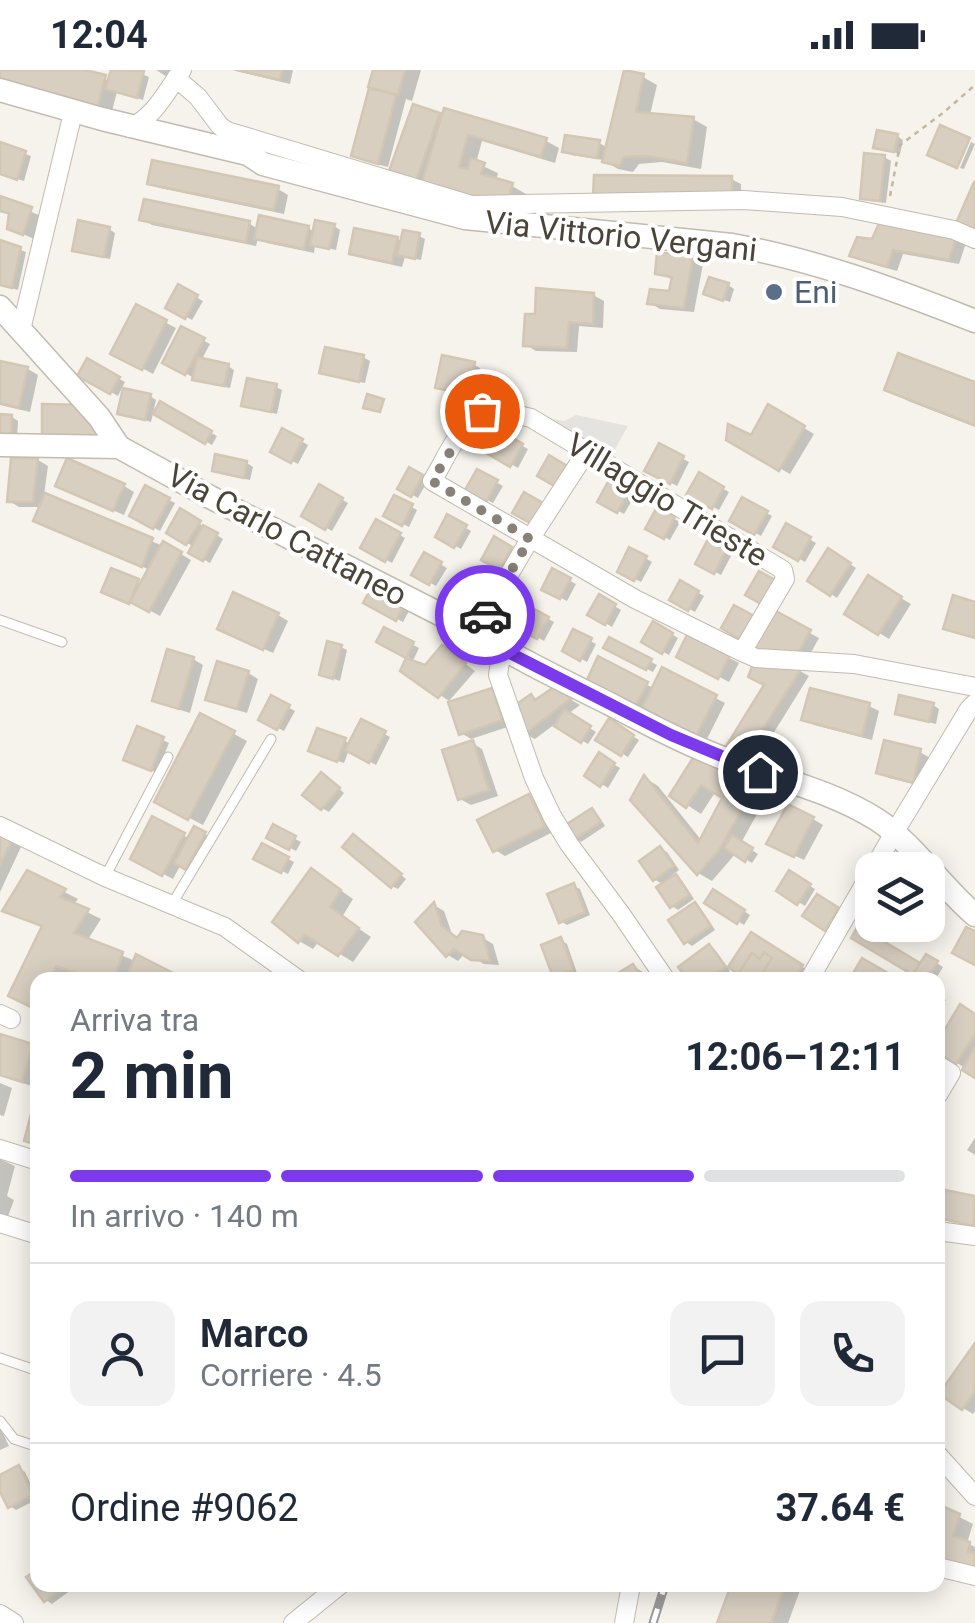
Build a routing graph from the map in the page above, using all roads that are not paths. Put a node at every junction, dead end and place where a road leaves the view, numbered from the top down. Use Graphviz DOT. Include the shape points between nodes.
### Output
graph roads {
  1 [pos="175,79"];
  2 [pos="0,90"];
  3 [pos="0,103"];
  4 [pos="71,121"];
  5 [pos="116,126"];
  6 [pos="170,136"];
  7 [pos="263,164"];
  8 [pos="975,239"];
  9 [pos="0,307"];
  10 [pos="975,321"];
  11 [pos="21,330"];
  12 [pos="0,444"];
  13 [pos="119,447"];
  14 [pos="586,451"];
  15 [pos="530,539"];
  16 [pos="0,620"];
  17 [pos="475,632"];
  18 [pos="62,642"];
  19 [pos="506,651"];
  20 [pos="742,652"];
  21 [pos="975,687"];
  22 [pos="975,703"];
  23 [pos="271,739"];
  24 [pos="168,757"];
  25 [pos="0,826"];
  26 [pos="894,833"];
  27 [pos="105,877"];
  28 [pos="172,905"];
  29 [pos="975,915"];
  30 [pos="288,972"];
  31 [pos="661,972"];
  32 [pos="814,972"];
  33 [pos="0,1149"];
  34 [pos="30,1158"];
  35 [pos="0,1224"];
  36 [pos="945,1232"];
  37 [pos="30,1233"];
  38 [pos="975,1236"];
  39 [pos="0,1358"];
  40 [pos="30,1367"];
  41 [pos="0,1420"];
  42 [pos="30,1444"];
  43 [pos="945,1464"];
  44 [pos="975,1496"];
  45 [pos="945,1569"];
  46 [pos="975,1576"];
  47 [pos="332,1592"];
  48 [pos="630,1592"];
  49 [pos="0,1614"];
  50 [pos="14,1623"];
  51 [pos="294,1623"];
  52 [pos="624,1623"];
  1 -- 5 [label="street"];
  1 -- 5 [label="street" via="142,122"];
  1 -- 6 [label="street" via="164,116"];
  1 -- 8 [label="street" via="226,131 472,205 744,200 842,207"];
  2 -- 5 [label="street, Via Vittorio Vergani"];
  3 -- 4 [label="street, Via Vittorio Vergani"];
  4 -- 5 [label="street, Via Vittorio Vergani"];
  4 -- 11 [label="street"];
  5 -- 6 [label="street, Via Vittorio Vergani"];
  5 -- 7 [label="street, Via Vittorio Vergani" via="246,166"];
  6 -- 7 [label="street, Via Vittorio Vergani" via="248,154"];
  7 -- 10 [label="street, Via Vittorio Vergani" via="465,218 772,253"];
  9 -- 11 [label="street, Via Carlo Cattaneo"];
  11 -- 13 [label="street, Via Carlo Cattaneo"];
  12 -- 13 [label="street"];
  13 -- 17 [label="street, Via Carlo Cattaneo"];
  14 -- 15 [label="street"];
  14 -- 15 [label="street, Villaggio Trieste" via="519,414 494,409 469,422 432,481"];
  14 -- 20 [label="street, Villaggio Trieste" via="783,570 786,579"];
  15 -- 17 [label="street"];
  15 -- 20 [label="street, Villaggio Trieste"];
  16 -- 18 [label="lane"];
  17 -- 19 [label="street, Via Carlo Cattaneo"];
  19 -- 26 [label="street, Via Carlo Cattaneo" via="698,748 856,808"];
  19 -- 31 [label="street" via="498,675 552,816"];
  20 -- 21 [label="street"];
  22 -- 26 [label="street"];
  23 -- 28 [label="lane"];
  24 -- 27 [label="lane"];
  25 -- 27 [label="street"];
  26 -- 29 [label="street, Via Carlo Cattaneo"];
  26 -- 32 [label="street"];
  27 -- 28 [label="street"];
  28 -- 30 [label="street" via="224,927"];
  33 -- 34 [label="street"];
  35 -- 37 [label="street"];
  36 -- 38 [label="street"];
  39 -- 40 [label="lane"];
  41 -- 42 [label="lane" via="14,1439"];
  43 -- 44 [label="street"];
  45 -- 46 [label="street"];
  47 -- 51 [label="street"];
  48 -- 52 [label="street"];
  49 -- 50 [label="street"];
}
